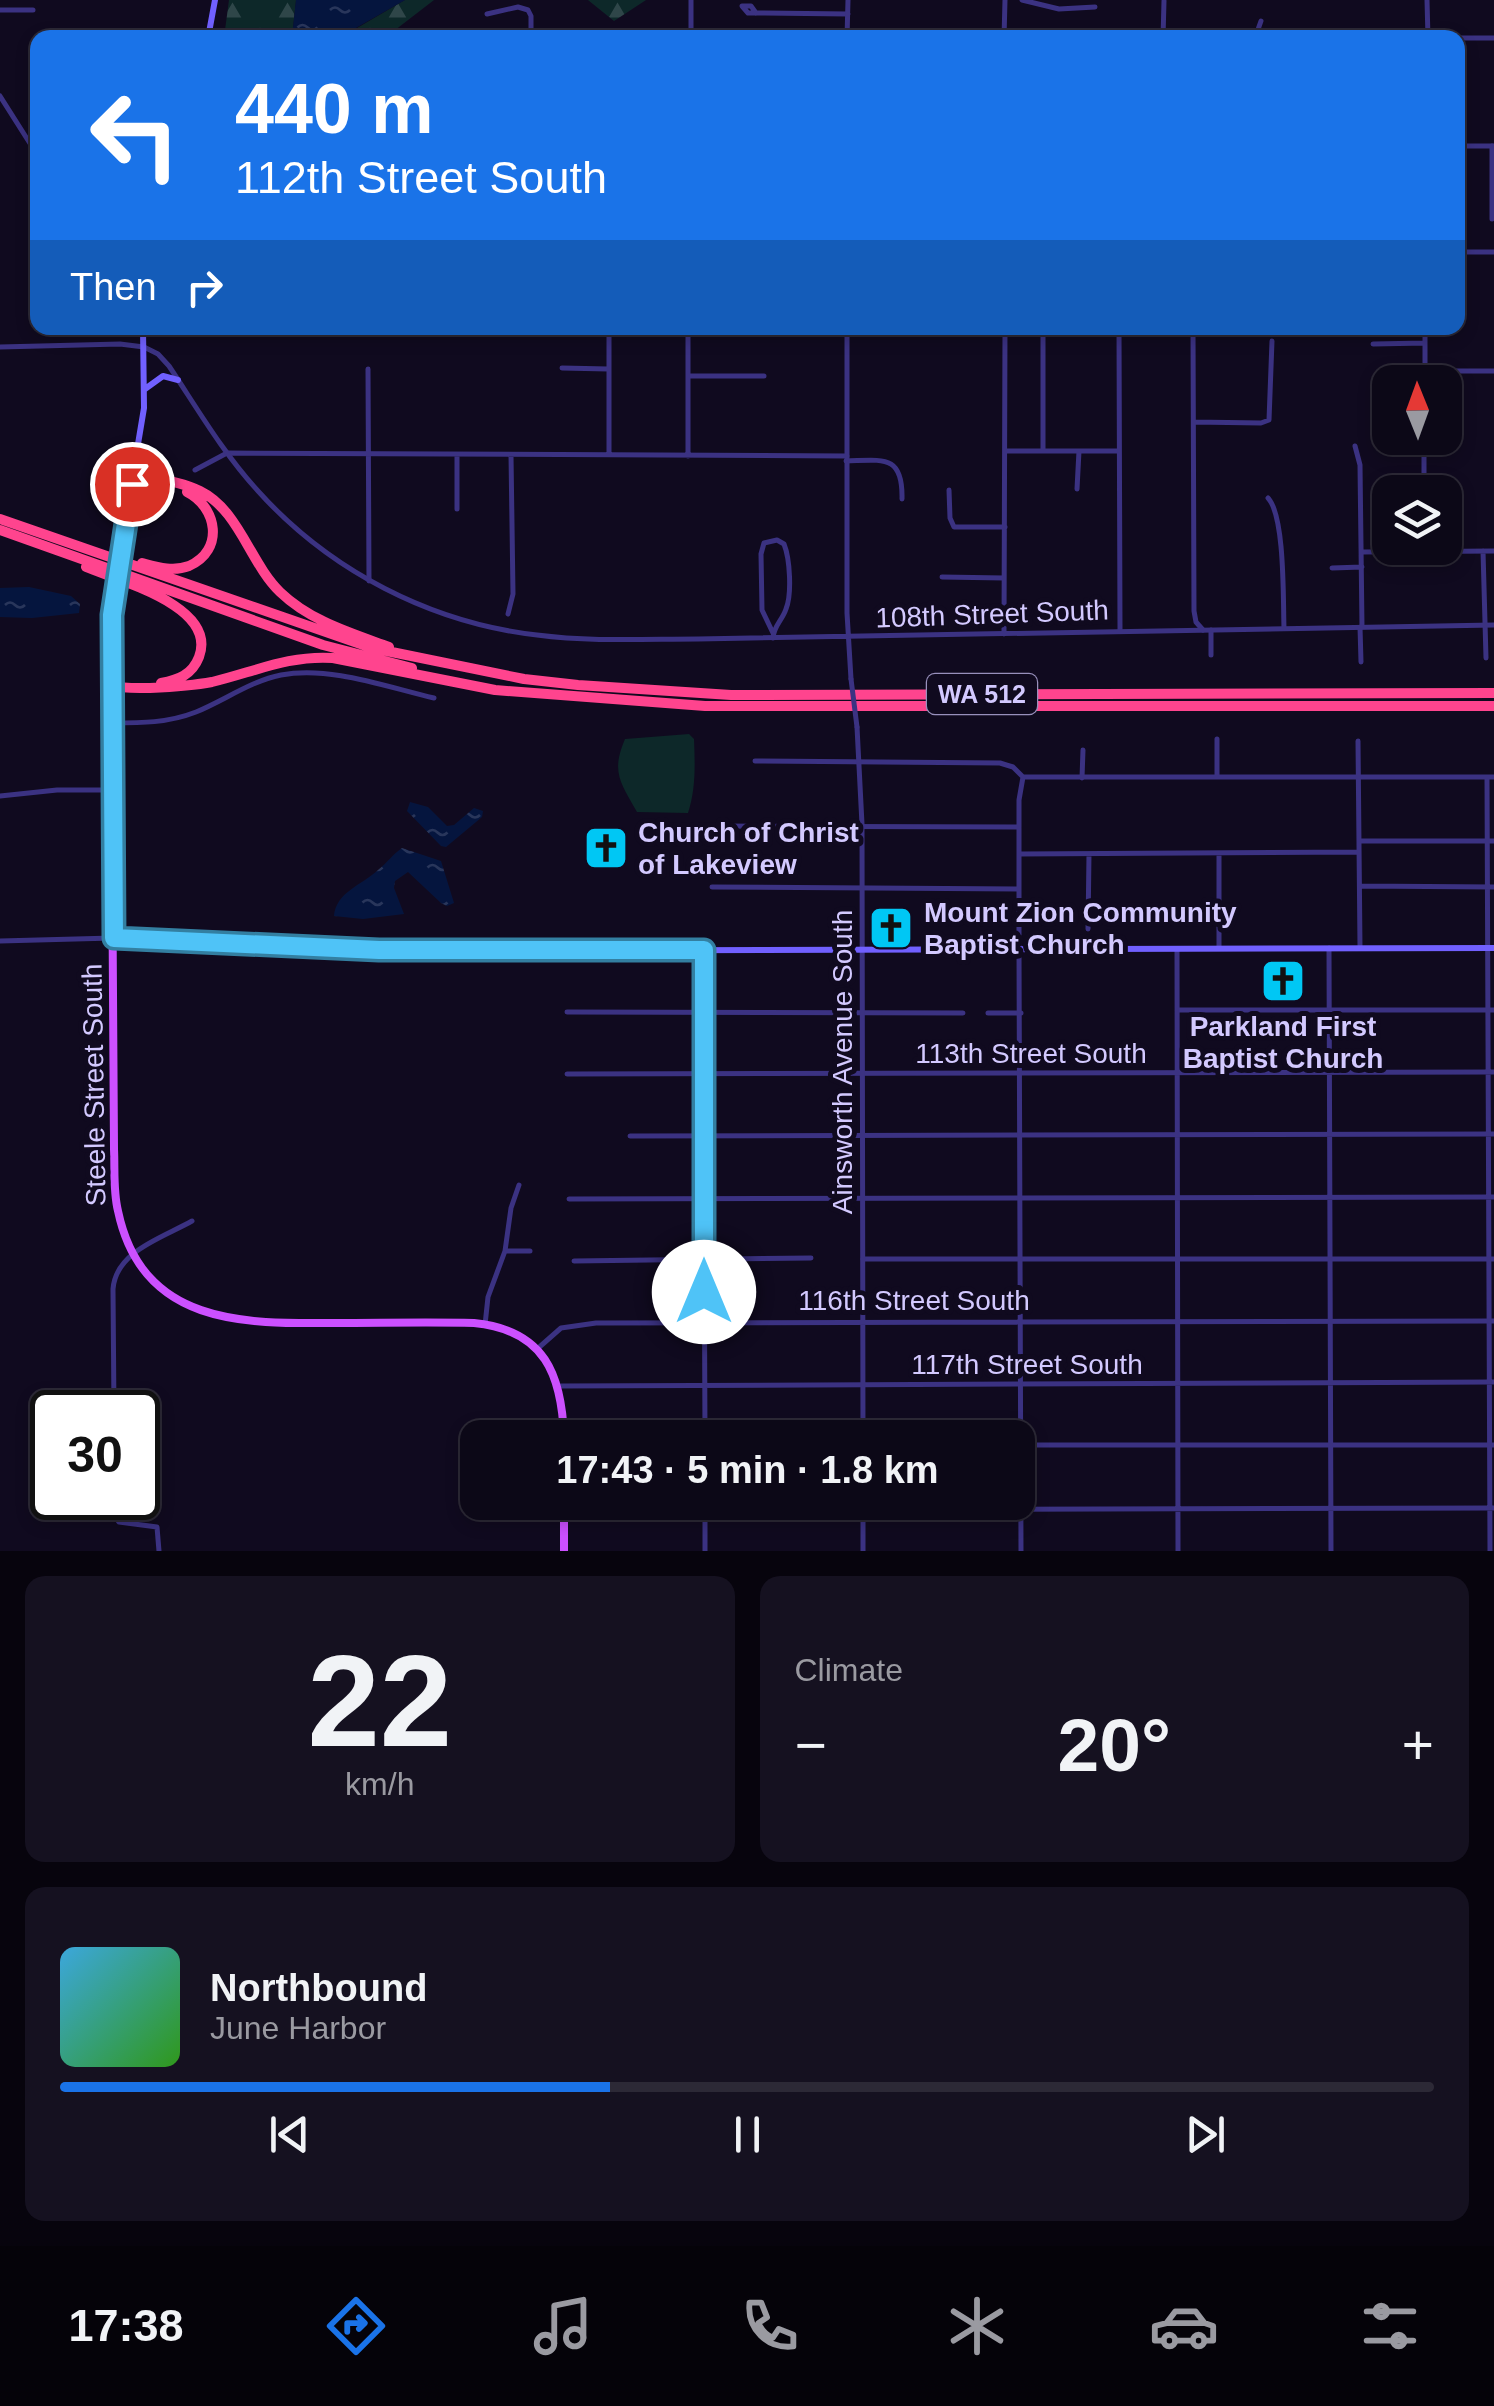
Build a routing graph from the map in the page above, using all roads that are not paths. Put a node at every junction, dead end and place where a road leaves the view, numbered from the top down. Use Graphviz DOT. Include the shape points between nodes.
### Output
graph roads {
  1 [pos="215,0"];
  2 [pos="691,0"];
  3 [pos="848,0"];
  4 [pos="1004,0"];
  5 [pos="1022,0"];
  6 [pos="1427,0"];
  7 [pos="1164,1"];
  8 [pos="1095,7"];
  9 [pos="0,10"];
  10 [pos="33,10"];
  11 [pos="756,13"];
  12 [pos="487,14"];
  13 [pos="848,14"];
  14 [pos="1261,22"];
  15 [pos="209,30"];
  16 [pos="531,30"];
  17 [pos="691,30"];
  18 [pos="848,30"];
  19 [pos="1004,30"];
  20 [pos="1162,30"];
  21 [pos="1258,30"];
  22 [pos="1428,30"];
  23 [pos="1465,38"];
  24 [pos="1494,38"];
  25 [pos="0,96"];
  26 [pos="30,139"];
  27 [pos="1465,146"];
  28 [pos="1493,146"];
  29 [pos="1492,220"];
  30 [pos="1465,252"];
  31 [pos="1494,252"];
  32 [pos="143,335"];
  33 [pos="608,335"];
  34 [pos="688,335"];
  35 [pos="846,335"];
  36 [pos="1006,335"];
  37 [pos="1043,335"];
  38 [pos="1119,335"];
  39 [pos="1193,335"];
  40 [pos="1425,335"];
  41 [pos="1272,341"];
  42 [pos="1425,343"];
  43 [pos="1373,344"];
  44 [pos="0,347"];
  45 [pos="144,347"];
  46 [pos="1425,365"];
  47 [pos="562,368"];
  48 [pos="368,369"];
  49 [pos="608,369"];
  50 [pos="1462,371"];
  51 [pos="1494,371"];
  52 [pos="688,376"];
  53 [pos="764,376"];
  54 [pos="178,380"];
  55 [pos="144,390"];
  56 [pos="1194,422"];
  57 [pos="1355,446"];
  58 [pos="1004,451"];
  59 [pos="1043,451"];
  60 [pos="1079,451"];
  61 [pos="1119,451"];
  62 [pos="227,453"];
  63 [pos="369,454"];
  64 [pos="457,455"];
  65 [pos="510,455"];
  66 [pos="609,455"];
  67 [pos="688,456"];
  68 [pos="846,458"];
  69 [pos="195,470"];
  70 [pos="133,479"];
  71 [pos="1077,488"];
  72 [pos="948,490"];
  73 [pos="1268,498"];
  74 [pos="902,499"];
  75 [pos="458,509"];
  76 [pos="0,519"];
  77 [pos="1005,528"];
  78 [pos="0,530"];
  79 [pos="45,541"];
  80 [pos="1462,550"];
  81 [pos="1372,551"];
  82 [pos="1484,551"];
  83 [pos="1494,551"];
  84 [pos="1361,552"];
  85 [pos="1362,567"];
  86 [pos="1332,568"];
  87 [pos="942,577"];
  88 [pos="1004,578"];
  89 [pos="369,581"];
  90 [pos="508,614"];
  91 [pos="1485,625"];
  92 [pos="1494,625"];
  93 [pos="1361,627"];
  94 [pos="1284,628"];
  95 [pos="1203,630"];
  96 [pos="1211,630"];
  97 [pos="1120,631"];
  98 [pos="1004,634"];
  99 [pos="773,636"];
  100 [pos="847,638"];
  101 [pos="1212,655"];
  102 [pos="1486,658"];
  103 [pos="428,660"];
  104 [pos="1361,662"];
  105 [pos="111,685"];
  106 [pos="1494,692"];
  107 [pos="546,694"];
  108 [pos="434,698"];
  109 [pos="1494,706"];
  110 [pos="112,723"];
  111 [pos="1217,739"];
  112 [pos="1358,741"];
  113 [pos="1082,750"];
  114 [pos="755,761"];
  115 [pos="861,762"];
  116 [pos="1023,777"];
  117 [pos="1217,777"];
  118 [pos="1490,777"];
  119 [pos="1082,778"];
  120 [pos="1358,778"];
  121 [pos="112,790"];
  122 [pos="0,796"];
  123 [pos="862,824"];
  124 [pos="718,826"];
  125 [pos="1018,827"];
  126 [pos="1359,841"];
  127 [pos="1491,841"];
  128 [pos="1359,852"];
  129 [pos="1219,853"];
  130 [pos="1019,854"];
  131 [pos="1089,854"];
  132 [pos="1360,886"];
  133 [pos="712,887"];
  134 [pos="1491,887"];
  135 [pos="862,888"];
  136 [pos="1019,888"];
  137 [pos="1088,929"];
  138 [pos="114,938"];
  139 [pos="0,940"];
  140 [pos="1360,947"];
  141 [pos="1019,948"];
  142 [pos="1218,948"];
  143 [pos="1329,948"];
  144 [pos="1491,948"];
  145 [pos="862,949"];
  146 [pos="1177,949"];
  147 [pos="704,950"];
  148 [pos="1177,1010"];
  149 [pos="1329,1010"];
  150 [pos="1491,1010"];
  151 [pos="567,1012"];
  152 [pos="704,1012"];
  153 [pos="862,1012"];
  154 [pos="963,1012"];
  155 [pos="988,1012"];
  156 [pos="1020,1012"];
  157 [pos="1177,1072"];
  158 [pos="1491,1072"];
  159 [pos="1020,1073"];
  160 [pos="1329,1073"];
  161 [pos="568,1074"];
  162 [pos="704,1074"];
  163 [pos="862,1074"];
  164 [pos="1021,1134"];
  165 [pos="1177,1134"];
  166 [pos="1329,1134"];
  167 [pos="1491,1134"];
  168 [pos="862,1135"];
  169 [pos="630,1136"];
  170 [pos="704,1137"];
  171 [pos="519,1185"];
  172 [pos="1491,1197"];
  173 [pos="862,1198"];
  174 [pos="1021,1198"];
  175 [pos="1178,1198"];
  176 [pos="1330,1198"];
  177 [pos="569,1199"];
  178 [pos="704,1199"];
  179 [pos="192,1221"];
  180 [pos="505,1251"];
  181 [pos="530,1251"];
  182 [pos="135,1254"];
  183 [pos="812,1258"];
  184 [pos="863,1258"];
  185 [pos="1492,1258"];
  186 [pos="704,1260"];
  187 [pos="1021,1260"];
  188 [pos="1178,1260"];
  189 [pos="1330,1260"];
  190 [pos="574,1261"];
  191 [pos="1492,1320"];
  192 [pos="1178,1321"];
  193 [pos="1330,1321"];
  194 [pos="114,1322"];
  195 [pos="863,1322"];
  196 [pos="1021,1322"];
  197 [pos="127,1323"];
  198 [pos="704,1323"];
  199 [pos="485,1324"];
  200 [pos="536,1350"];
  201 [pos="1330,1382"];
  202 [pos="1492,1382"];
  203 [pos="1178,1383"];
  204 [pos="705,1385"];
  205 [pos="863,1385"];
  206 [pos="1021,1385"];
  207 [pos="560,1386"];
  208 [pos="114,1390"];
  209 [pos="563,1420"];
  210 [pos="705,1420"];
  211 [pos="863,1420"];
  212 [pos="1020,1420"];
  213 [pos="1035,1445"];
  214 [pos="1178,1445"];
  215 [pos="1330,1446"];
  216 [pos="1492,1446"];
  217 [pos="1178,1508"];
  218 [pos="1330,1508"];
  219 [pos="1492,1508"];
  220 [pos="1035,1509"];
  221 [pos="118,1520"];
  222 [pos="564,1520"];
  223 [pos="705,1520"];
  224 [pos="863,1520"];
  225 [pos="1021,1520"];
  226 [pos="158,1551"];
  227 [pos="564,1551"];
  228 [pos="705,1551"];
  229 [pos="864,1551"];
  230 [pos="1021,1551"];
  231 [pos="1178,1551"];
  232 [pos="1330,1551"];
  233 [pos="1490,1551"];
  1 -- 15 [label="main road"];
  2 -- 17 [label="street"];
  3 -- 13 [label="street"];
  4 -- 19 [label="street"];
  5 -- 8 [label="street"];
  6 -- 22 [label="street"];
  7 -- 20 [label="street"];
  9 -- 10 [label="street"];
  11 -- 13 [label="street"];
  12 -- 16 [label="street" via="530,11"];
  13 -- 18 [label="street"];
  14 -- 21 [label="street"];
  23 -- 24 [label="street"];
  25 -- 26 [label="street"];
  27 -- 28 [label="street"];
  28 -- 29 [label="street"];
  30 -- 31 [label="street"];
  32 -- 45 [label="main road, Steele Street South"];
  33 -- 49 [label="street"];
  34 -- 52 [label="street"];
  35 -- 68 [label="street, Ainsworth Avenue South"];
  36 -- 58 [label="street"];
  37 -- 59 [label="street"];
  38 -- 61 [label="street"];
  39 -- 56 [label="street"];
  40 -- 42 [label="street"];
  41 -- 56 [label="street" via="1269,420"];
  42 -- 43 [label="street"];
  42 -- 46 [label="street"];
  44 -- 45 [label="street"];
  45 -- 54 [label="street, 108th Street South" via="164,359"];
  45 -- 55 [label="main road, Steele Street South"];
  47 -- 49 [label="street"];
  48 -- 63 [label="street"];
  49 -- 66 [label="street"];
  50 -- 51 [label="street"];
  52 -- 53 [label="street"];
  52 -- 67 [label="street"];
  54 -- 55 [label="main road" via="159,378"];
  54 -- 62 [label="street, 108th Street South"];
  55 -- 70 [label="main road, Steele Street South"];
  56 -- 95 [label="street" via="1194,611"];
  57 -- 84 [label="street"];
  58 -- 59 [label="street"];
  58 -- 77 [label="street"];
  59 -- 60 [label="street"];
  60 -- 61 [label="street"];
  60 -- 71 [label="street"];
  61 -- 97 [label="street"];
  62 -- 63 [label="street"];
  62 -- 69 [label="street"];
  62 -- 89 [label="street, 108th Street South" via="277,512"];
  63 -- 64 [label="street"];
  63 -- 89 [label="street"];
  64 -- 65 [label="street"];
  64 -- 75 [label="street"];
  65 -- 66 [label="street"];
  65 -- 90 [label="street"];
  66 -- 67 [label="street"];
  67 -- 68 [label="street"];
  68 -- 74 [label="street" via="894,466 902,476"];
  68 -- 100 [label="street, Ainsworth Avenue South"];
  70 -- 79 [label="highway" via="184,490 202,502 214,530 202,556 167,568"];
  70 -- 103 [label="highway" via="182,484 214,500 273,584 305,612"];
  70 -- 105 [label="main road, Steele Street South, bridge" via="114,590"];
  72 -- 77 [label="street" via="952,523 961,529"];
  73 -- 94 [label="street" via="1277,512"];
  76 -- 79 [label="highway, WA 512"];
  77 -- 88 [label="street"];
  78 -- 79 [label="highway, WA 512"];
  79 -- 103 [label="highway, WA 512" via="330,635"];
  79 -- 105 [label="highway" via="62,557 177,607 197,627 200,652 188,674 162,683"];
  79 -- 107 [label="highway, WA 512" via="323,644"];
  80 -- 82 [label="street"];
  81 -- 84 [label="street"];
  82 -- 83 [label="street"];
  82 -- 91 [label="street"];
  84 -- 85 [label="street"];
  85 -- 86 [label="street"];
  85 -- 93 [label="street"];
  87 -- 88 [label="street"];
  88 -- 98 [label="street"];
  89 -- 99 [label="street, 108th Street South" via="491,627 569,638"];
  91 -- 92 [label="street, 108th Street South"];
  91 -- 93 [label="street, 108th Street South"];
  91 -- 102 [label="street"];
  93 -- 94 [label="street, 108th Street South"];
  93 -- 104 [label="street"];
  94 -- 96 [label="street, 108th Street South"];
  95 -- 96 [label="street, 108th Street South"];
  95 -- 97 [label="street, 108th Street South"];
  96 -- 101 [label="street"];
  97 -- 98 [label="street, 108th Street South"];
  98 -- 100 [label="street, 108th Street South"];
  99 -- 99 [label="street" via="788,600 786,548 777,540 764,543 761,554 762,610"];
  99 -- 100 [label="street, 108th Street South"];
  100 -- 115 [label="street, Ainsworth Avenue South, bridge"];
  103 -- 106 [label="highway, WA 512" via="578,686 731,695"];
  105 -- 107 [label="highway" via="183,686 319,657"];
  105 -- 110 [label="main road, Steele Street South"];
  107 -- 109 [label="highway, WA 512" via="705,706"];
  108 -- 110 [label="street" via="294,673 179,718"];
  110 -- 121 [label="main road, Steele Street South"];
  111 -- 117 [label="street"];
  112 -- 120 [label="street"];
  113 -- 119 [label="street"];
  114 -- 115 [label="street"];
  115 -- 116 [label="street" via="1000,763"];
  115 -- 123 [label="street, Ainsworth Avenue South"];
  116 -- 119 [label="street"];
  116 -- 125 [label="street"];
  117 -- 119 [label="street"];
  117 -- 120 [label="street"];
  118 -- 120 [label="street"];
  118 -- 127 [label="street"];
  120 -- 126 [label="street"];
  121 -- 122 [label="street"];
  121 -- 138 [label="main road, Steele Street South"];
  123 -- 124 [label="street"];
  123 -- 125 [label="street"];
  123 -- 135 [label="street, Ainsworth Avenue South"];
  125 -- 130 [label="street"];
  126 -- 127 [label="street"];
  126 -- 128 [label="street"];
  127 -- 134 [label="street"];
  128 -- 129 [label="street"];
  128 -- 132 [label="street"];
  129 -- 131 [label="street"];
  129 -- 142 [label="street"];
  130 -- 131 [label="street"];
  130 -- 136 [label="street"];
  131 -- 137 [label="street"];
  132 -- 134 [label="street"];
  132 -- 140 [label="street"];
  133 -- 135 [label="street"];
  134 -- 144 [label="street"];
  135 -- 136 [label="street"];
  135 -- 145 [label="street, Ainsworth Avenue South"];
  136 -- 141 [label="street"];
  138 -- 139 [label="street"];
  138 -- 147 [label="main road" via="379,950"];
  138 -- 182 [label="main road, Steele Street South" via="115,1193"];
  140 -- 143 [label="main road"];
  140 -- 144 [label="main road"];
  141 -- 145 [label="main road"];
  141 -- 146 [label="main road"];
  141 -- 156 [label="street"];
  142 -- 143 [label="main road"];
  142 -- 146 [label="main road"];
  143 -- 149 [label="street"];
  144 -- 150 [label="street"];
  145 -- 147 [label="main road"];
  145 -- 153 [label="street, Ainsworth Avenue South"];
  146 -- 148 [label="street"];
  147 -- 152 [label="street"];
  148 -- 149 [label="street"];
  148 -- 157 [label="street"];
  149 -- 150 [label="street"];
  149 -- 160 [label="street"];
  150 -- 158 [label="street"];
  151 -- 152 [label="street"];
  152 -- 153 [label="street"];
  152 -- 162 [label="street"];
  153 -- 154 [label="street"];
  153 -- 163 [label="street, Ainsworth Avenue South"];
  155 -- 156 [label="street"];
  156 -- 159 [label="street"];
  157 -- 159 [label="street, 113th Street South"];
  157 -- 160 [label="street, 113th Street South"];
  157 -- 165 [label="street"];
  158 -- 160 [label="street, 113th Street South"];
  158 -- 167 [label="street"];
  159 -- 163 [label="street, 113th Street South"];
  159 -- 164 [label="street"];
  160 -- 166 [label="street"];
  161 -- 162 [label="street, 113th Street South"];
  162 -- 163 [label="street, 113th Street South"];
  162 -- 170 [label="street"];
  163 -- 168 [label="street, Ainsworth Avenue South"];
  164 -- 165 [label="street"];
  164 -- 168 [label="street"];
  164 -- 174 [label="street"];
  165 -- 166 [label="street"];
  165 -- 175 [label="street"];
  166 -- 167 [label="street"];
  166 -- 176 [label="street"];
  167 -- 172 [label="street"];
  168 -- 170 [label="street"];
  168 -- 173 [label="street, Ainsworth Avenue South"];
  169 -- 170 [label="street"];
  170 -- 178 [label="street"];
  171 -- 180 [label="street"];
  172 -- 176 [label="street"];
  172 -- 185 [label="street"];
  173 -- 174 [label="street"];
  173 -- 178 [label="street"];
  173 -- 184 [label="street, Ainsworth Avenue South"];
  174 -- 175 [label="street"];
  174 -- 187 [label="street"];
  175 -- 176 [label="street"];
  175 -- 188 [label="street"];
  176 -- 189 [label="street"];
  177 -- 178 [label="street"];
  178 -- 186 [label="street"];
  179 -- 182 [label="street"];
  180 -- 181 [label="street"];
  180 -- 199 [label="street"];
  182 -- 194 [label="street" via="115,1274"];
  182 -- 199 [label="main road" via="174,1296 225,1319"];
  183 -- 186 [label="street"];
  184 -- 187 [label="street"];
  184 -- 195 [label="street, Ainsworth Avenue South"];
  185 -- 189 [label="street"];
  185 -- 191 [label="street"];
  186 -- 190 [label="street"];
  186 -- 198 [label="street"];
  187 -- 188 [label="street"];
  187 -- 196 [label="street"];
  188 -- 189 [label="street"];
  188 -- 192 [label="street"];
  189 -- 193 [label="street"];
  191 -- 193 [label="street, 116th Street South"];
  191 -- 202 [label="street"];
  192 -- 193 [label="street, 116th Street South"];
  192 -- 196 [label="street, 116th Street South"];
  192 -- 203 [label="street"];
  193 -- 201 [label="street"];
  194 -- 197 [label="street"];
  194 -- 208 [label="street"];
  195 -- 196 [label="street, 116th Street South"];
  195 -- 198 [label="street, 116th Street South"];
  195 -- 205 [label="street, Ainsworth Avenue South"];
  196 -- 206 [label="street"];
  198 -- 200 [label="street, 116th Street South" via="574,1324"];
  198 -- 204 [label="street"];
  199 -- 200 [label="main road"];
  200 -- 207 [label="main road"];
  201 -- 202 [label="street, 117th Street South"];
  201 -- 203 [label="street, 117th Street South"];
  201 -- 215 [label="street"];
  202 -- 216 [label="street"];
  203 -- 206 [label="street, 117th Street South"];
  203 -- 214 [label="street"];
  204 -- 205 [label="street, 117th Street South"];
  204 -- 207 [label="street, 117th Street South"];
  204 -- 210 [label="street"];
  205 -- 206 [label="street, 117th Street South"];
  205 -- 211 [label="street, Ainsworth Avenue South"];
  206 -- 212 [label="street"];
  207 -- 209 [label="main road"];
  213 -- 214 [label="street"];
  214 -- 215 [label="street"];
  214 -- 217 [label="street"];
  215 -- 216 [label="street"];
  215 -- 218 [label="street"];
  216 -- 219 [label="street"];
  217 -- 218 [label="street"];
  217 -- 220 [label="street"];
  217 -- 231 [label="street"];
  218 -- 219 [label="street"];
  218 -- 232 [label="street"];
  219 -- 233 [label="street"];
  221 -- 226 [label="street" via="156,1526"];
  222 -- 227 [label="main road"];
  223 -- 228 [label="street"];
  224 -- 229 [label="street"];
  225 -- 230 [label="street"];
}
